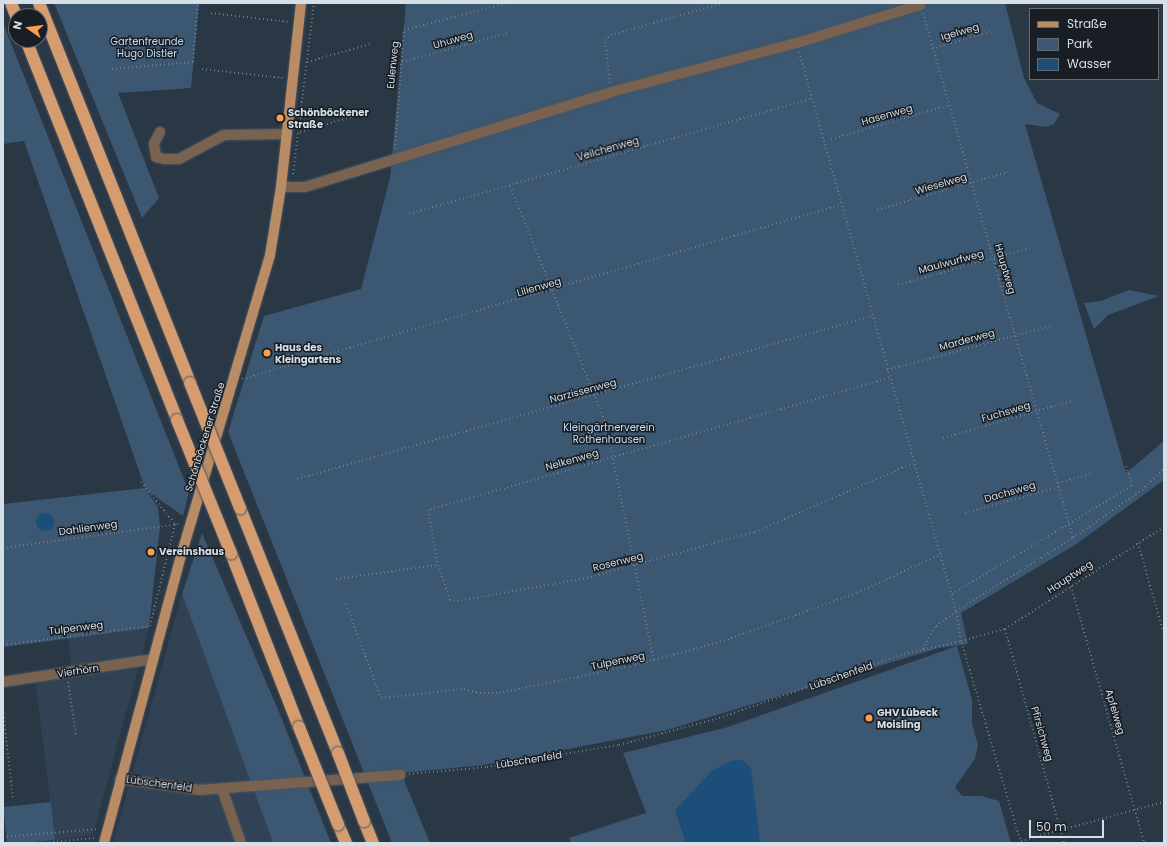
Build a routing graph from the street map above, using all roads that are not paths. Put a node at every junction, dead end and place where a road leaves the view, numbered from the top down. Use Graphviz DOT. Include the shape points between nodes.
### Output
graph roads {
  1 [pos="38,3"];
  2 [pos="301,3"];
  3 [pos="920,5"];
  4 [pos="29,48"];
  5 [pos="160,132"];
  6 [pos="287,134"];
  7 [pos="286,187"];
  8 [pos="153,659"];
  9 [pos="3,682"];
  10 [pos="400,775"];
  11 [pos="120,779"];
  12 [pos="222,789"];
  13 [pos="106,836"];
  14 [pos="241,843"];
  15 [pos="346,843"];
  16 [pos="373,843"];
  1 -- 16 [label="highway, bridge"];
  2 -- 6 [label="main road, Schönböckener Straße"];
  3 -- 7 [label="street" via="797,43 611,92 305,187"];
  4 -- 15 [label="highway, bridge"];
  5 -- 6 [label="street" via="154,144 156,157 164,159 180,159 224,135"];
  6 -- 7 [label="main road, Schönböckener Straße"];
  7 -- 8 [label="main road, Schönböckener Straße" via="270,255"];
  8 -- 9 [label="street, Vierhörn" via="83,677 67,674"];
  8 -- 11 [label="main road, Schönböckener Straße"];
  10 -- 12 [label="street, Lübschenfeld"];
  11 -- 12 [label="street, Lübschenfeld" via="180,789"];
  11 -- 13 [label="main road, Schönböckener Straße"];
  12 -- 14 [label="street"];
}
